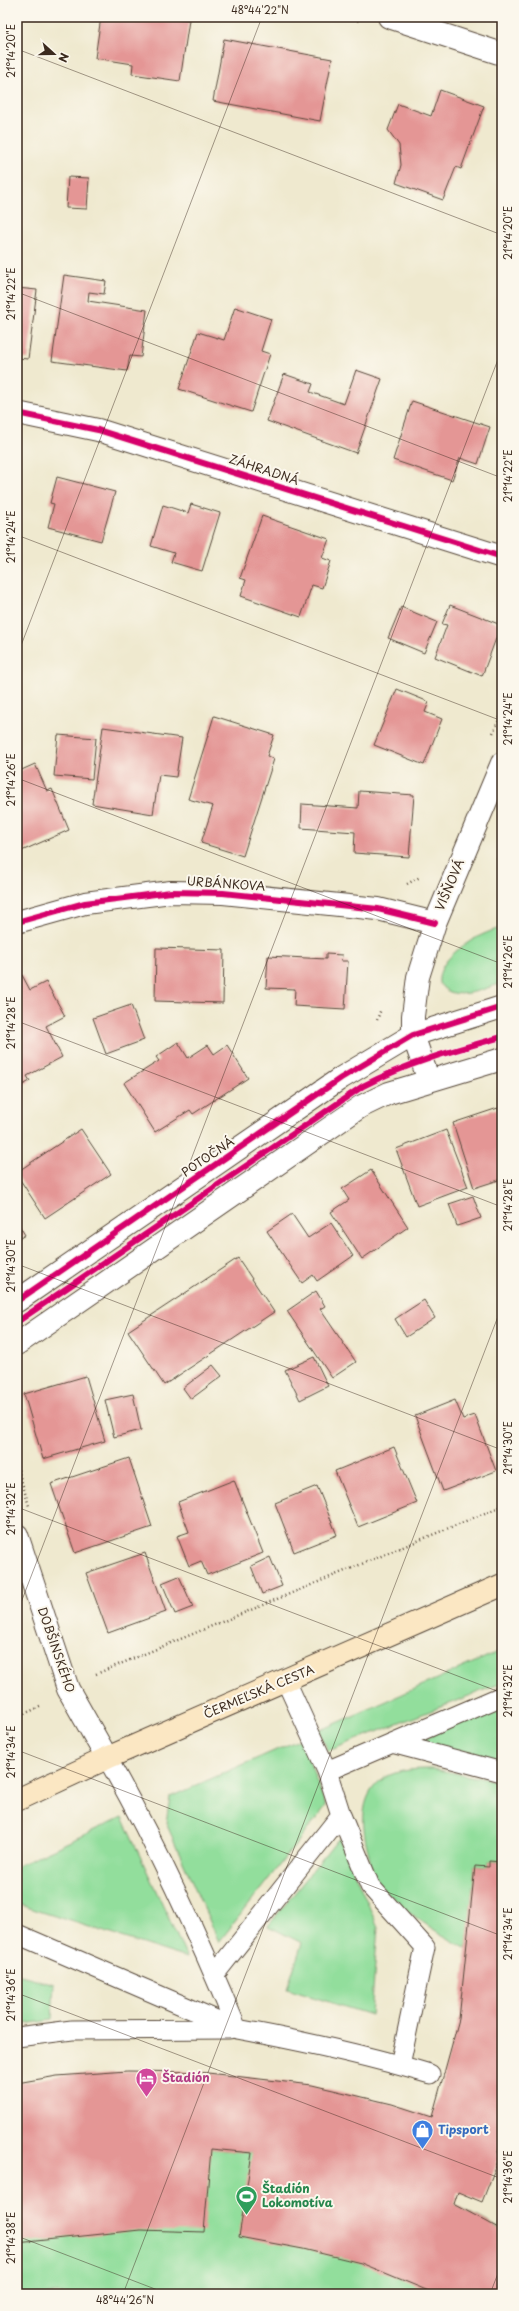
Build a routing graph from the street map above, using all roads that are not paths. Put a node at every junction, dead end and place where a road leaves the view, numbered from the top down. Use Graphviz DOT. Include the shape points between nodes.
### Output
graph roads {
  1 [pos="389,17"];
  2 [pos="502,54"];
  3 [pos="17,413"];
  4 [pos="502,557"];
  5 [pos="502,763"];
  6 [pos="17,922"];
  7 [pos="435,922"];
  8 [pos="502,1006"];
  9 [pos="414,1035"];
  10 [pos="502,1059"];
  11 [pos="429,1081"];
  12 [pos="17,1301"];
  13 [pos="17,1344"];
  14 [pos="17,1536"];
  15 [pos="502,1585"];
  16 [pos="286,1681"];
  17 [pos="502,1696"];
  18 [pos="392,1743"];
  19 [pos="107,1758"];
  20 [pos="326,1771"];
  21 [pos="502,1772"];
  22 [pos="17,1800"];
  23 [pos="342,1815"];
  24 [pos="17,1934"];
  25 [pos="214,1975"];
  26 [pos="237,2029"];
  27 [pos="17,2037"];
  28 [pos="400,2065"];
  29 [pos="430,2074"];
  1 -- 2 [label="street"];
  3 -- 4 [label="street, ZÁHRADNÁ" via="98,430"];
  5 -- 7 [label="street, VIŠŇOVÁ"];
  6 -- 7 [label="street, URBÁNKOVA" via="85,903 171,892 223,893 378,909"];
  7 -- 9 [label="street, VIŠŇOVÁ" via="414,996"];
  8 -- 9 [label="street"];
  9 -- 11 [label="street, VIŠŇOVÁ"];
  9 -- 12 [label="street, POTOČNÁ" via="341,1078"];
  10 -- 11 [label="street"];
  11 -- 13 [label="street" via="389,1093 360,1108"];
  14 -- 19 [label="street, DOBŠINSKÉHO" via="68,1689"];
  15 -- 16 [label="main road, ČERMEĽSKÁ CESTA"];
  16 -- 19 [label="main road, ČERMEĽSKÁ CESTA"];
  16 -- 20 [label="lane"];
  17 -- 18 [label="lane"];
  18 -- 20 [label="lane"];
  18 -- 21 [label="lane"];
  19 -- 22 [label="main road, ČERMEĽSKÁ CESTA"];
  19 -- 25 [label="lane" via="148,1832"];
  20 -- 23 [label="lane"];
  23 -- 25 [label="lane"];
  23 -- 28 [label="lane" via="370,1886 425,1947"];
  24 -- 26 [label="lane"];
  25 -- 26 [label="lane"];
  26 -- 27 [label="lane" via="72,2030"];
  26 -- 28 [label="lane" via="313,2043"];
  28 -- 29 [label="lane"];
}
